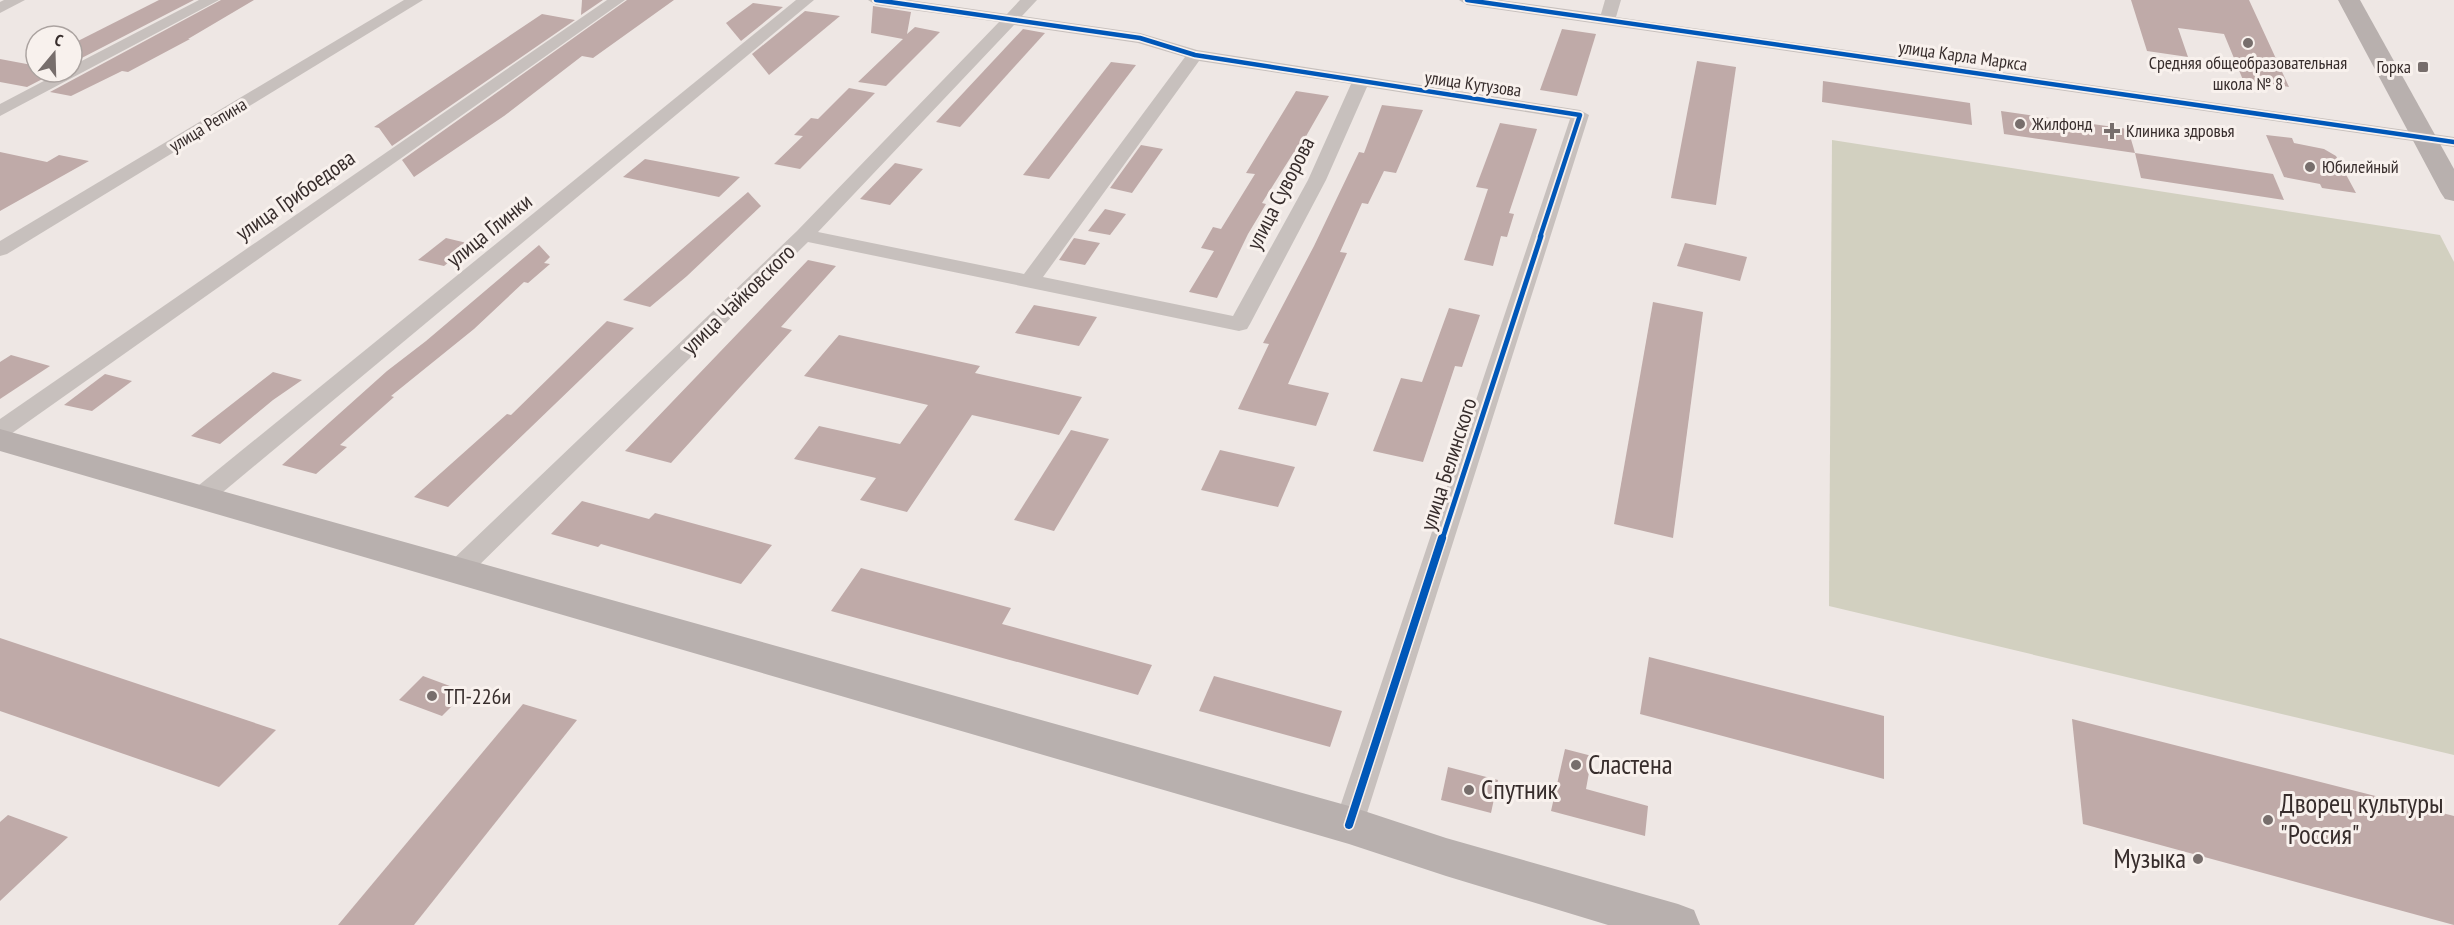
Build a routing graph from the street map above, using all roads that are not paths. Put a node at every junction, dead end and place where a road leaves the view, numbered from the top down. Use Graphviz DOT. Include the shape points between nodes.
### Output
graph roads {
  1 [pos="17,0"];
  2 [pos="211,0"];
  3 [pos="415,0"];
  4 [pos="617,0"];
  5 [pos="806,0"];
  6 [pos="876,0"];
  7 [pos="1029,0"];
  8 [pos="1467,0"];
  9 [pos="1613,0"];
  10 [pos="2349,0"];
  11 [pos="0,8"];
  12 [pos="1011,18"];
  13 [pos="1607,20"];
  14 [pos="1195,55"];
  15 [pos="1360,83"];
  16 [pos="0,111"];
  17 [pos="1580,115"];
  18 [pos="2423,138"];
  19 [pos="2454,142"];
  20 [pos="2454,193"];
  21 [pos="804,235"];
  22 [pos="0,250"];
  23 [pos="1031,279"];
  24 [pos="0,430"];
  25 [pos="0,440"];
  26 [pos="202,496"];
  27 [pos="457,571"];
  28 [pos="1349,825"];
  29 [pos="1678,925"];
  1 -- 11 [label="street"];
  2 -- 16 [label="street"];
  3 -- 22 [label="street, улица Репина"];
  4 -- 24 [label="street, улица Грибоедова"];
  5 -- 26 [label="street, улица Глинки"];
  6 -- 12 [label="street, улица Кутузова"];
  7 -- 12 [label="street, улица Чайковского"];
  8 -- 13 [label="street, улица Карла Маркса"];
  9 -- 13 [label="street"];
  10 -- 18 [label="main road"];
  12 -- 14 [label="street, улица Кутузова" via="1140,38"];
  12 -- 21 [label="street, улица Чайковского"];
  13 -- 18 [label="street, улица Карла Маркса"];
  14 -- 15 [label="street, улица Кутузова"];
  14 -- 23 [label="street"];
  15 -- 17 [label="street, улица Кутузова"];
  15 -- 23 [label="street, улица Суворова" via="1317,180 1239,324"];
  17 -- 28 [label="street, улица Белинского"];
  18 -- 19 [label="street, улица Карла Маркса"];
  18 -- 20 [label="main road"];
  21 -- 23 [label="street"];
  21 -- 27 [label="street, улица Чайковского"];
  25 -- 26 [label="main road"];
  26 -- 27 [label="main road"];
  27 -- 28 [label="main road"];
  28 -- 29 [label="main road"];
}
